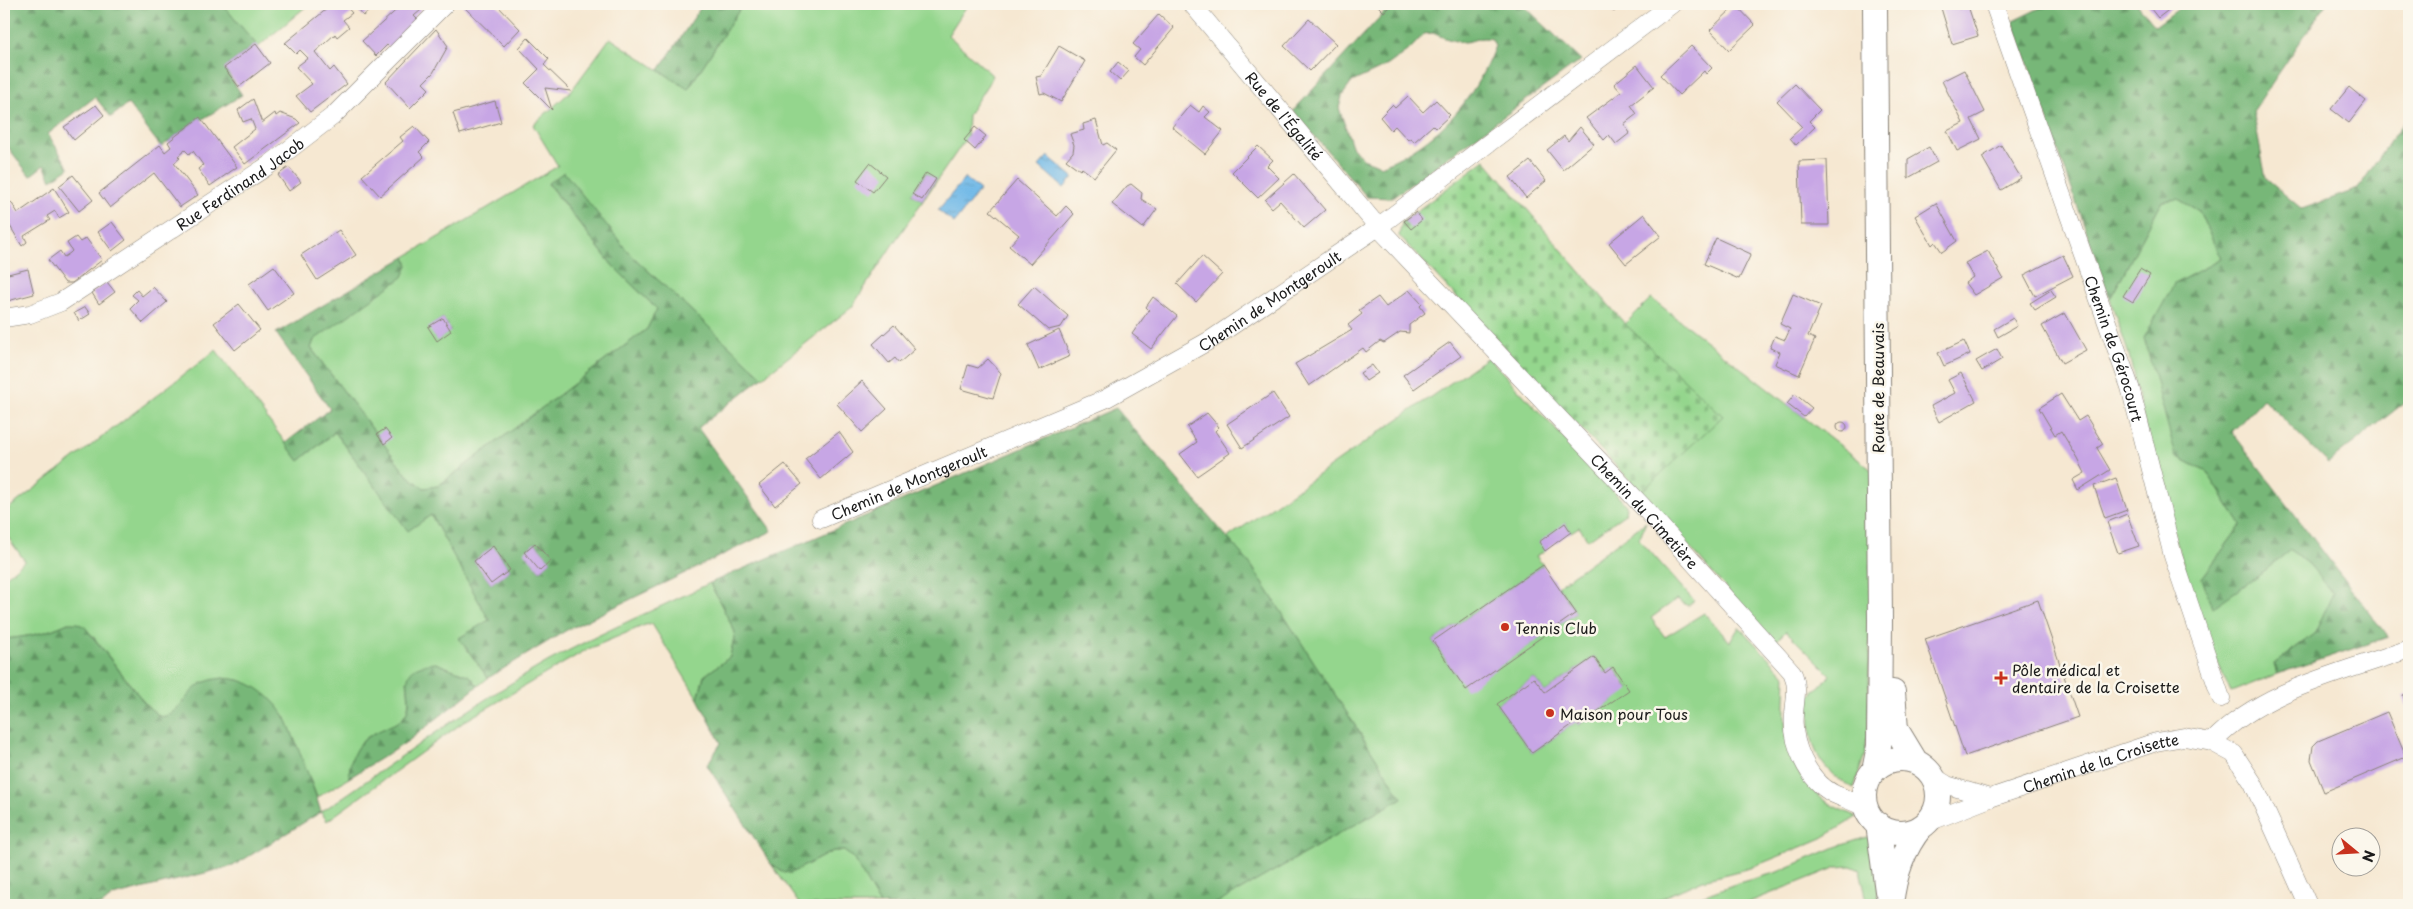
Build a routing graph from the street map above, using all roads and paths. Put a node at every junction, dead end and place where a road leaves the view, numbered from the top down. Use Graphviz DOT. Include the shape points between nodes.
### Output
graph roads {
  1 [pos="445,4"];
  2 [pos="1192,4"];
  3 [pos="1672,4"];
  4 [pos="1874,4"];
  5 [pos="1887,4"];
  6 [pos="1994,4"];
  7 [pos="1378,226"];
  8 [pos="4,318"];
  9 [pos="821,519"];
  10 [pos="2409,649"];
  11 [pos="2220,698"];
  12 [pos="2212,742"];
  13 [pos="1924,768"];
  14 [pos="1874,771"];
  15 [pos="1990,798"];
  16 [pos="1872,816"];
  17 [pos="1923,825"];
  18 [pos="1890,905"];
  19 [pos="2308,905"];
  1 -- 8 [label="street, Rue Ferdinand Jacob" via="333,116 269,165 61,302 30,314"];
  2 -- 7 [label="street, Rue de l'Égalité"];
  3 -- 7 [label="street, Chemin de Montgeroult"];
  4 -- 14 [label="main road, Route de Beauvais" via="1880,630 1879,746"];
  5 -- 13 [label="main road, Route de Beauvais" via="1893,700 1896,730"];
  6 -- 11 [label="street, Chemin de Gérocourt" via="2130,387 2173,556"];
  7 -- 9 [label="street, Chemin de Montgeroult" via="1212,339 1105,399"];
  7 -- 16 [label="street, Chemin du Cimetière" via="1646,510 1792,672 1796,680 1793,717 1797,751 1826,788"];
  10 -- 12 [label="street" via="2277,695 2229,725"];
  12 -- 15 [label="street, Chemin de la Croisette" via="2184,737 2156,742"];
  12 -- 19 [label="street" via="2234,754 2253,783"];
  13 -- 14 [label="main road" via="1903,759 1890,761"];
  13 -- 15 [label="street" via="1947,785"];
  13 -- 17 [label="main road" via="1936,787 1937,800 1934,812"];
  14 -- 16 [label="main road" via="1865,788"];
  15 -- 17 [label="street, Chemin de la Croisette"];
  16 -- 17 [label="main road" via="1889,830 1902,832"];
  16 -- 18 [label="main road" via="1883,852"];
  17 -- 18 [label="main road" via="1903,857"];
}
